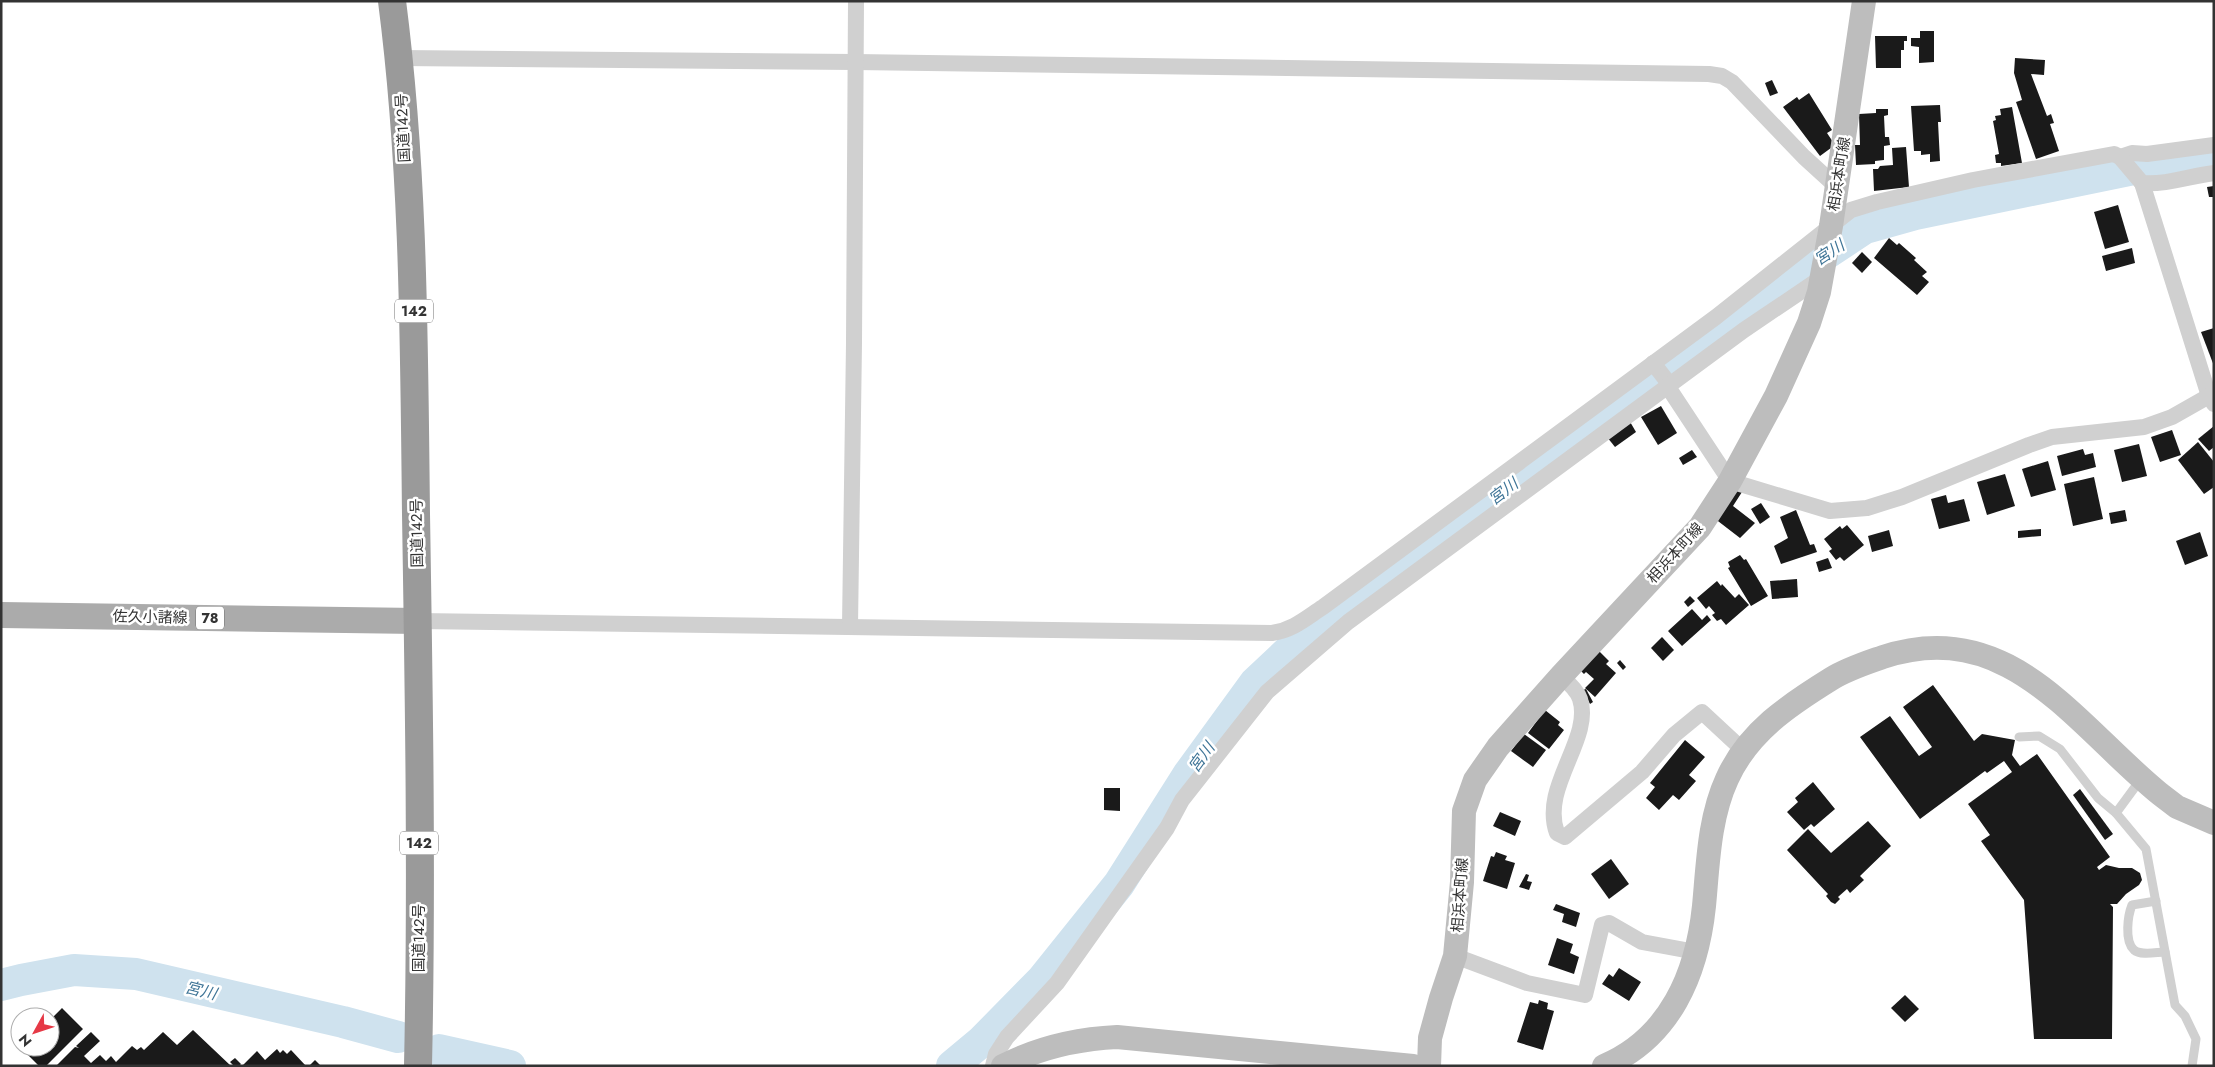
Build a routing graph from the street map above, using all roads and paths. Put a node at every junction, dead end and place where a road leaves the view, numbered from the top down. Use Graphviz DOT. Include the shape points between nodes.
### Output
graph roads {
  1 [pos="392,1"];
  2 [pos="856,1"];
  3 [pos="1864,1"];
  4 [pos="399,58"];
  5 [pos="855,62"];
  6 [pos="2214,144"];
  7 [pos="2121,158"];
  8 [pos="2214,173"];
  9 [pos="2139,180"];
  10 [pos="1838,188"];
  11 [pos="1830,233"];
  12 [pos="1822,272"];
  13 [pos="1654,365"];
  14 [pos="1667,384"];
  15 [pos="2211,400"];
  16 [pos="1730,481"];
  17 [pos="1,615"];
  18 [pos="418,621"];
  19 [pos="850,626"];
  20 [pos="1561,676"];
  21 [pos="2019,737"];
  22 [pos="1744,751"];
  23 [pos="2141,779"];
  24 [pos="2116,813"];
  25 [pos="2214,823"];
  26 [pos="2156,901"];
  27 [pos="1696,952"];
  28 [pos="2165,952"];
  29 [pos="1455,956"];
  30 [pos="418,1066"];
  31 [pos="993,1066"];
  32 [pos="1004,1066"];
  33 [pos="1413,1066"];
  34 [pos="1429,1066"];
  35 [pos="1604,1066"];
  36 [pos="2192,1066"];
  1 -- 4 [label="highway, 国道142号 / 142"];
  2 -- 5 [label="street"];
  3 -- 10 [label="street, 相浜本町線"];
  4 -- 5 [label="street"];
  4 -- 18 [label="highway, 国道142号 / 142" via="414,310"];
  5 -- 10 [label="street" via="1709,74 1732,82"];
  5 -- 19 [label="street"];
  6 -- 7 [label="street" via="2147,154 2132,153"];
  7 -- 9 [label="street"];
  7 -- 11 [label="street" via="2114,154 2001,174 1877,202 1851,210"];
  8 -- 9 [label="street" via="2157,184"];
  9 -- 15 [label="street"];
  10 -- 11 [label="street, 相浜本町線"];
  11 -- 12 [label="street, 相浜本町線"];
  11 -- 13 [label="street"];
  12 -- 14 [label="street"];
  12 -- 16 [label="street, 相浜本町線" via="1815,304 1800,344"];
  13 -- 14 [label="street"];
  13 -- 19 [label="street" via="1323,607 1284,631"];
  14 -- 16 [label="street"];
  14 -- 31 [label="street" via="1348,622 1267,692 1182,800 1167,828 1057,983 1007,1037 996,1054"];
  15 -- 16 [label="street" via="2158,424 2052,437 1867,508 1830,511"];
  16 -- 20 [label="street, 相浜本町線" via="1690,540"];
  17 -- 18 [label="main road, 佐久小諸線 / 78"];
  18 -- 19 [label="street"];
  18 -- 30 [label="highway, 国道142号 / 142"];
  20 -- 22 [label="street" via="1580,698 1582,712 1552,810 1557,832 1565,837 1642,772 1674,736 1702,712"];
  20 -- 29 [label="street, 相浜本町線" via="1483,767 1468,794 1462,828 1462,882"];
  21 -- 24 [label="lane" via="2039,736 2060,749 2098,798"];
  22 -- 23 [label="street" via="1768,722 1837,675 1902,651 1946,647 1991,657 2031,678 2068,708"];
  22 -- 27 [label="street" via="1726,780 1714,820"];
  23 -- 24 [label="lane"];
  23 -- 25 [label="street" via="2177,806"];
  24 -- 26 [label="lane" via="2146,849"];
  26 -- 28 [label="lane"];
  26 -- 28 [label="lane" via="2132,905 2128,913 2129,940 2134,950 2140,953"];
  27 -- 29 [label="street" via="1642,942 1609,923 1602,925 1585,995 1528,983"];
  27 -- 35 [label="street" via="1668,1016 1638,1047"];
  28 -- 36 [label="lane" via="2175,1004 2196,1039"];
  29 -- 34 [label="street, 相浜本町線" via="1430,1038"];
  32 -- 33 [label="street" via="1044,1048 1117,1037"];
}
